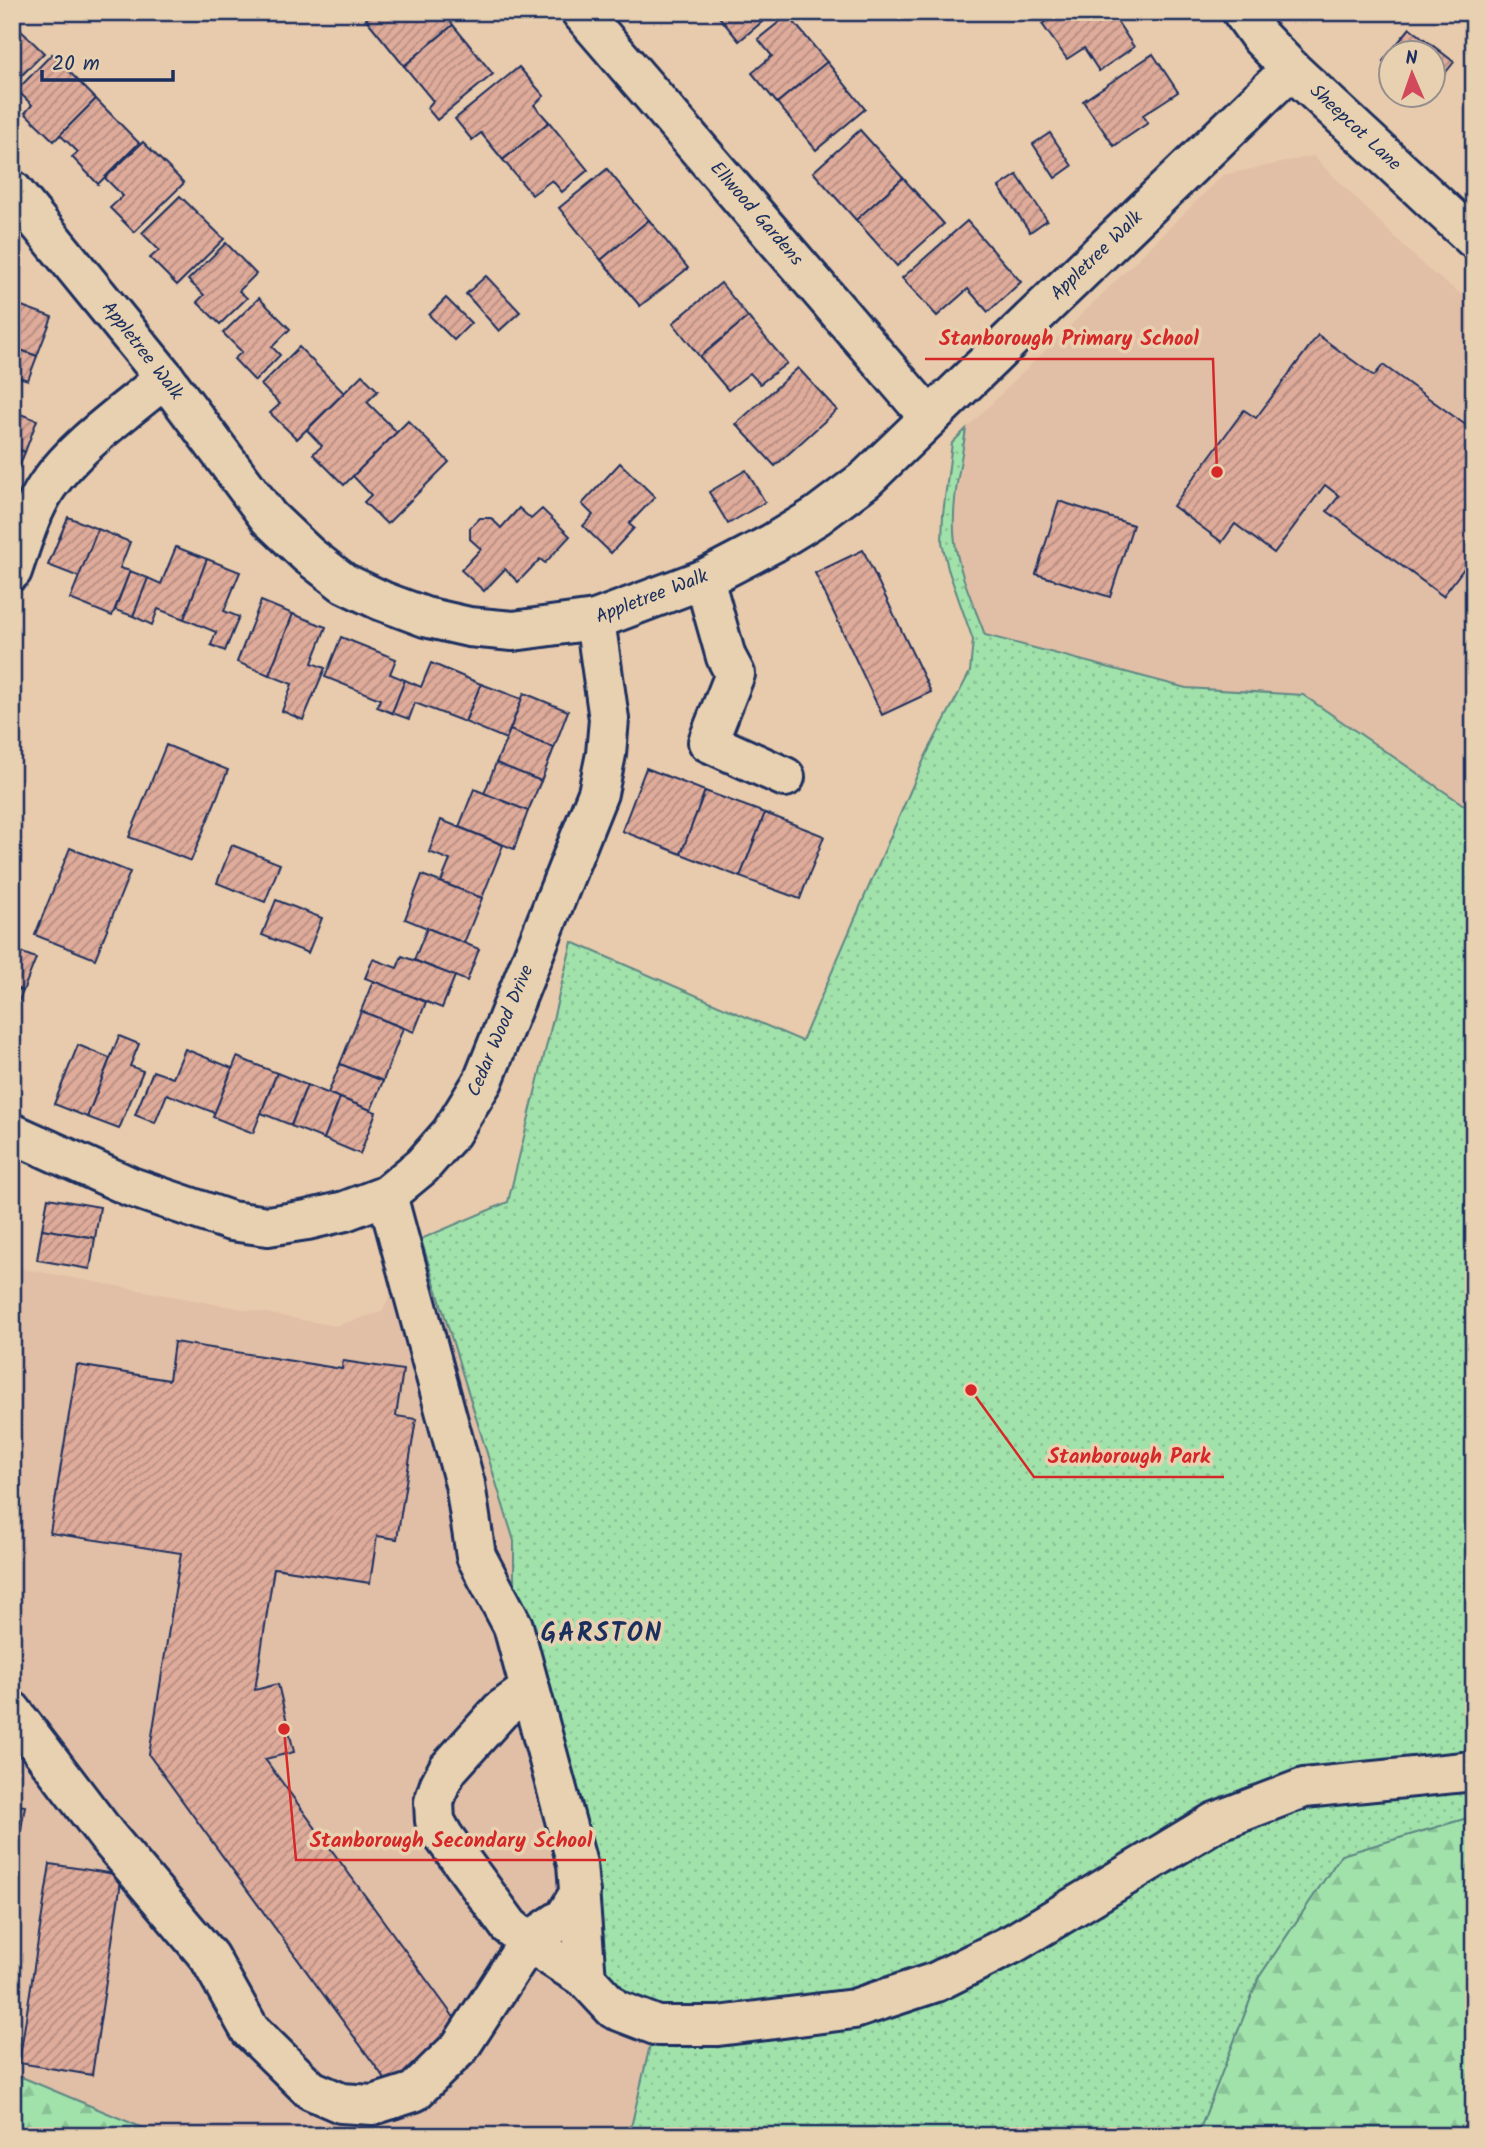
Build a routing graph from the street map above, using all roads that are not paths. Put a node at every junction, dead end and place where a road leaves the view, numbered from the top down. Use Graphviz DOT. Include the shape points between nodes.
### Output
graph roads {
  1 [pos="580,12"];
  2 [pos="1242,12"];
  3 [pos="1291,69"];
  4 [pos="20,213"];
  5 [pos="1474,239"];
  6 [pos="165,379"];
  7 [pos="929,416"];
  8 [pos="12,571"];
  9 [pos="704,579"];
  10 [pos="595,620"];
  11 [pos="785,777"];
  12 [pos="12,1133"];
  13 [pos="387,1195"];
  14 [pos="530,1689"];
  15 [pos="12,1711"];
  16 [pos="1474,1771"];
  17 [pos="580,1892"];
  18 [pos="528,1942"];
  19 [pos="586,1979"];
  1 -- 7 [label="street, Ellwood Gardens"];
  2 -- 3 [label="street, Sheepcot Lane"];
  3 -- 5 [label="street, Sheepcot Lane"];
  3 -- 7 [label="street, Appletree Walk"];
  4 -- 6 [label="street, Appletree Walk"];
  6 -- 8 [label="street" via="75,454 48,486"];
  6 -- 10 [label="street, Appletree Walk" via="269,517 344,583 425,617 469,627 513,631"];
  7 -- 9 [label="street, Appletree Walk" via="866,479 817,516"];
  9 -- 10 [label="street, Appletree Walk"];
  9 -- 11 [label="street" via="735,674 708,742"];
  10 -- 13 [label="street, Cedar Wood Drive" via="609,719 598,793 483,1081 451,1133 422,1166"];
  12 -- 13 [label="street, Cedar Wood Drive" via="131,1187 231,1221 268,1226 307,1220"];
  13 -- 14 [label="street" via="465,1484 476,1556 513,1626"];
  14 -- 17 [label="street" via="578,1864"];
  14 -- 18 [label="street" via="501,1710 448,1769 435,1802 435,1821 444,1837 509,1926"];
  15 -- 18 [label="street" via="107,1836 209,1957 250,2030 311,2090 341,2103 373,2105 414,2092 460,2047"];
  16 -- 19 [label="street" via="1304,1788 1214,1822 1014,1943 936,1982 854,2009 718,2025 658,2026 614,2009"];
  17 -- 18 [label="street" via="565,1917"];
  17 -- 19 [label="street"];
  18 -- 19 [label="street"];
}
